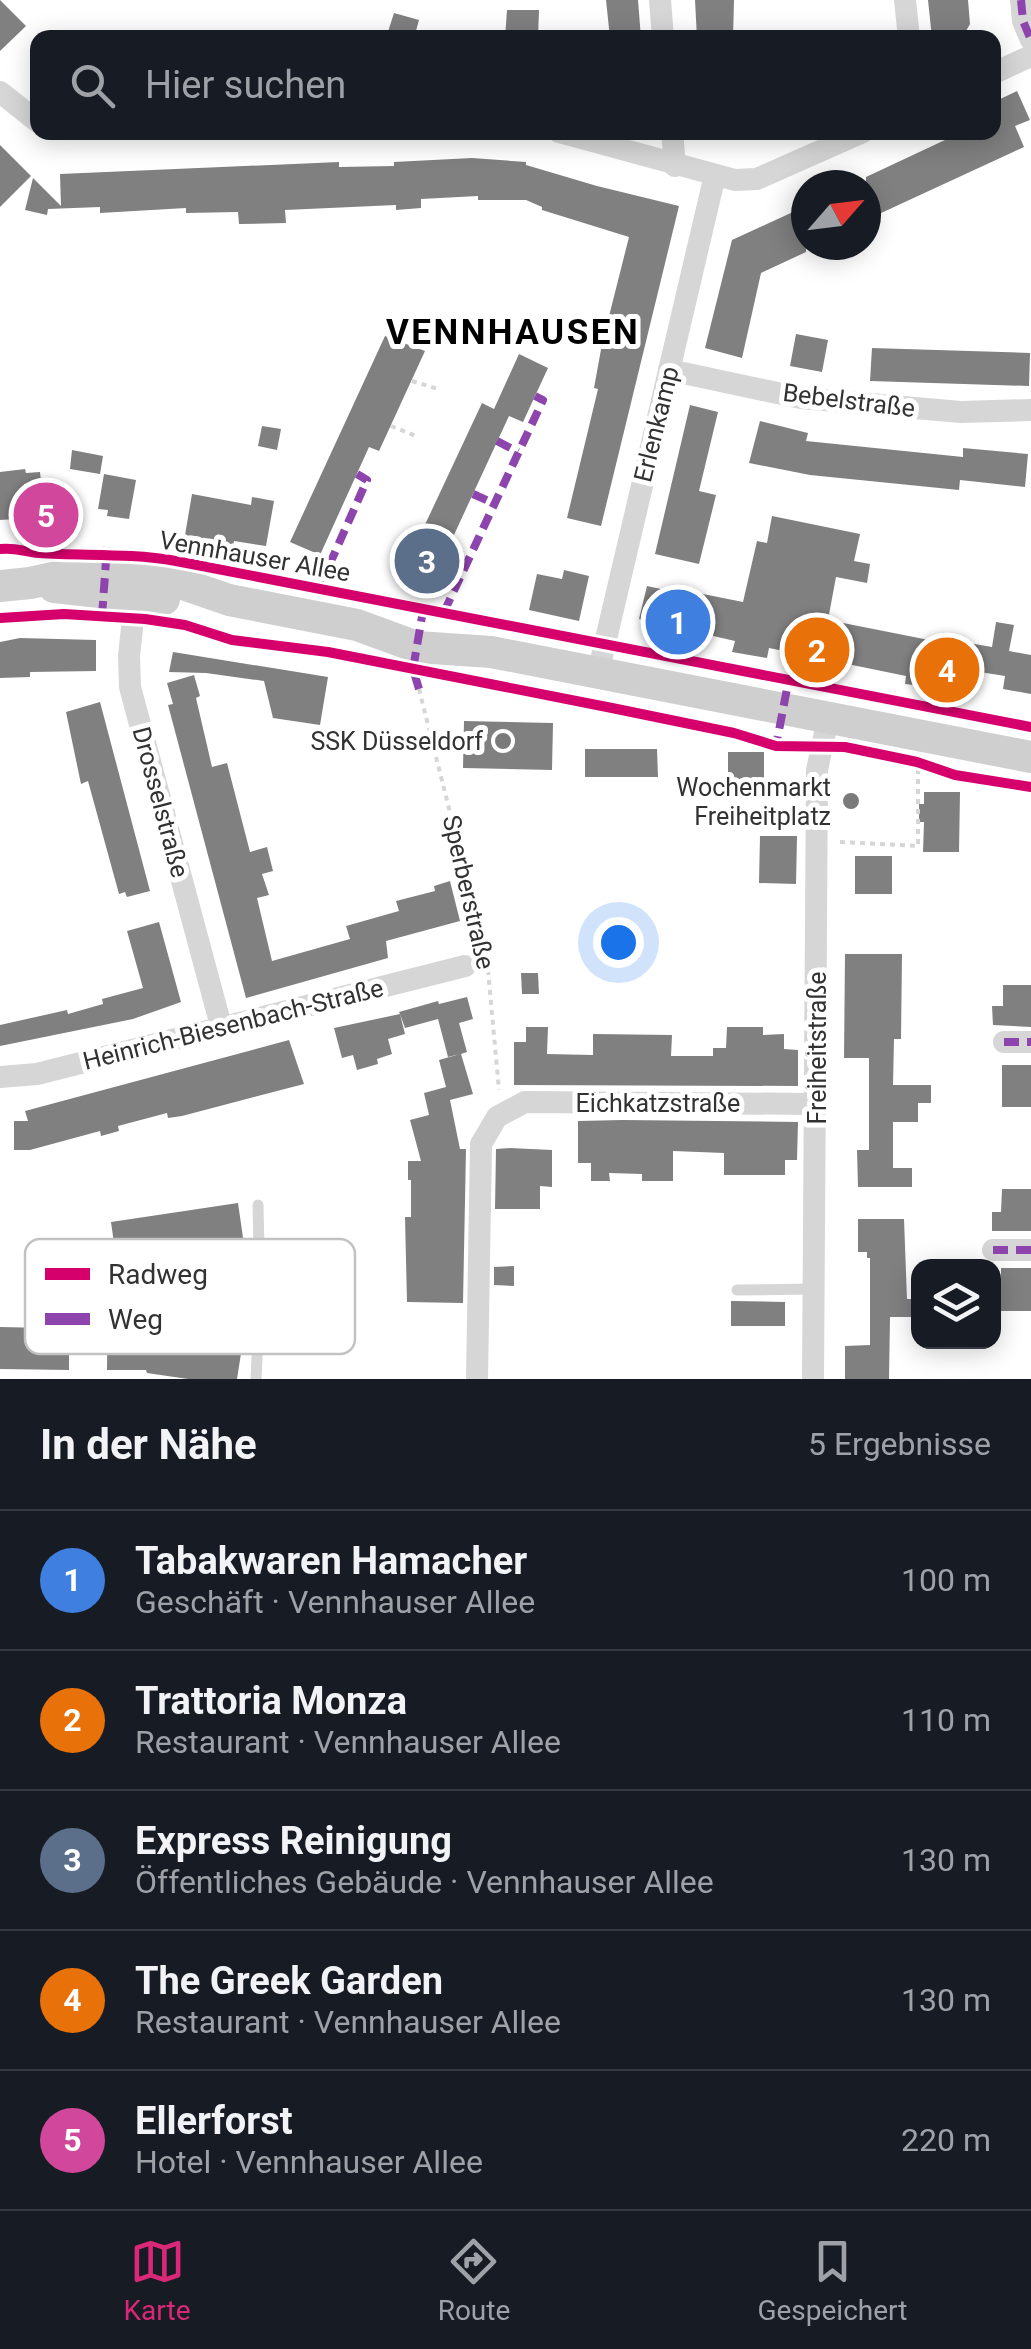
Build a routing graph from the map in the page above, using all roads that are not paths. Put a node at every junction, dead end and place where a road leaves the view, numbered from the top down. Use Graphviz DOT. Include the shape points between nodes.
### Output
graph roads {
  1 [pos="660,0"];
  2 [pos="905,0"];
  3 [pos="1020,0"];
  4 [pos="663,30"];
  5 [pos="908,30"];
  6 [pos="1031,40"];
  7 [pos="1031,56"];
  8 [pos="1001,70"];
  9 [pos="0,92"];
  10 [pos="30,116"];
  11 [pos="587,140"];
  12 [pos="673,140"];
  13 [pos="846,140"];
  14 [pos="675,166"];
  15 [pos="715,175"];
  16 [pos="669,370"];
  17 [pos="1031,410"];
  18 [pos="15,584"];
  19 [pos="137,585"];
  20 [pos="598,673"];
  21 [pos="828,719"];
  22 [pos="1031,756"];
  23 [pos="465,966"];
  24 [pos="221,1026"];
  25 [pos="1004,1042"];
  26 [pos="1031,1042"];
  27 [pos="0,1076"];
  28 [pos="817,1104"];
  29 [pos="258,1205"];
  30 [pos="259,1239"];
  31 [pos="993,1250"];
  32 [pos="1031,1250"];
  33 [pos="814,1289"];
  34 [pos="737,1290"];
  35 [pos="257,1354"];
  36 [pos="256,1379"];
  37 [pos="477,1379"];
  38 [pos="813,1379"];
  1 -- 4 [label="street"];
  2 -- 5 [label="street"];
  3 -- 6 [label="street"];
  7 -- 8 [label="street"];
  9 -- 10 [label="street"];
  11 -- 14 [label="street"];
  12 -- 14 [label="street"];
  13 -- 15 [label="street" via="757,179"];
  14 -- 15 [label="street"];
  15 -- 16 [label="street, Erlenkamp"];
  16 -- 17 [label="street, Bebelstraße" via="802,398 961,412"];
  16 -- 20 [label="street, Erlenkamp"];
  18 -- 19 [label="main road, Vennhauser Allee" via="84,592"];
  19 -- 20 [label="main road, Vennhauser Allee" via="174,581 418,647 483,650"];
  19 -- 24 [label="street, Drosselstraße" via="130,688"];
  20 -- 21 [label="main road, Vennhauser Allee"];
  21 -- 22 [label="main road, Vennhauser Allee"];
  21 -- 28 [label="street, Freiheitstraße" via="817,770"];
  23 -- 24 [label="street, Heinrich-Biesenbach-Straße"];
  24 -- 27 [label="street, Heinrich-Biesenbach-Straße" via="37,1074"];
  25 -- 26 [label="street"];
  28 -- 33 [label="street, Freiheitstraße"];
  28 -- 37 [label="street, Eichkatzstraße" via="501,1105 480,1144"];
  29 -- 30 [label="lane"];
  31 -- 32 [label="street"];
  33 -- 34 [label="lane"];
  33 -- 38 [label="street, Freiheitstraße"];
  35 -- 36 [label="lane"];
}
